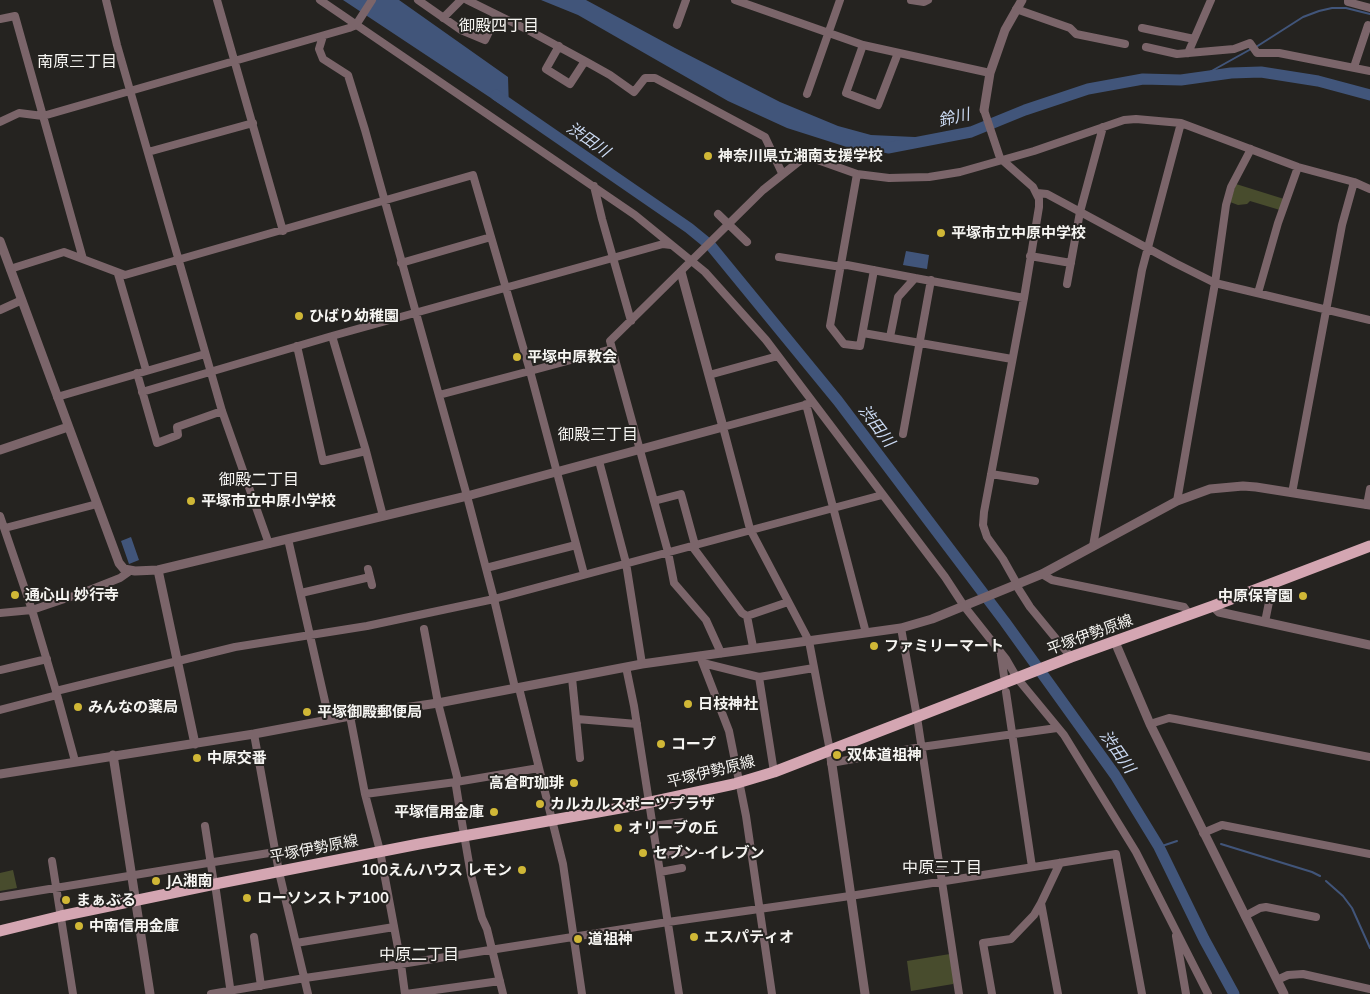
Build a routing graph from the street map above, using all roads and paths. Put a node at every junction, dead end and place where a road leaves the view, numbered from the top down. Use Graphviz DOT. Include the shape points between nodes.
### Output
graph roads {
  1 [pos="106,0"];
  2 [pos="217,0"];
  3 [pos="320,0"];
  4 [pos="372,0"];
  5 [pos="418,0"];
  6 [pos="461,0"];
  7 [pos="467,0"];
  8 [pos="686,0"];
  9 [pos="735,0"];
  10 [pos="840,0"];
  11 [pos="911,0"];
  12 [pos="928,0"];
  13 [pos="1022,0"];
  14 [pos="1211,0"];
  15 [pos="1348,0"];
  16 [pos="1370,8"];
  17 [pos="1016,9"];
  18 [pos="497,15"];
  19 [pos="444,18"];
  20 [pos="0,19"];
  21 [pos="530,21"];
  22 [pos="356,25"];
  23 [pos="677,25"];
  24 [pos="1368,25"];
  25 [pos="526,28"];
  26 [pos="1142,28"];
  27 [pos="828,33"];
  28 [pos="323,36"];
  29 [pos="1194,39"];
  30 [pos="1125,44"];
  31 [pos="1366,44"];
  32 [pos="864,45"];
  33 [pos="559,46"];
  34 [pos="1146,47"];
  35 [pos="898,53"];
  36 [pos="1188,53"];
  37 [pos="235,60"];
  38 [pos="585,60"];
  39 [pos="1354,67"];
  40 [pos="1370,71"];
  41 [pos="990,73"];
  42 [pos="131,91"];
  43 [pos="807,94"];
  44 [pos="984,110"];
  45 [pos="43,116"];
  46 [pos="0,122"];
  47 [pos="253,123"];
  48 [pos="1181,123"];
  49 [pos="1103,126"];
  50 [pos="1250,149"];
  51 [pos="148,152"];
  52 [pos="1001,159"];
  53 [pos="1298,166"];
  54 [pos="782,173"];
  55 [pos="857,174"];
  56 [pos="1354,182"];
  57 [pos="594,186"];
  58 [pos="1370,189"];
  59 [pos="1037,193"];
  60 [pos="384,201"];
  61 [pos="1080,212"];
  62 [pos="718,214"];
  63 [pos="728,225"];
  64 [pos="283,231"];
  65 [pos="491,237"];
  66 [pos="0,241"];
  67 [pos="747,242"];
  68 [pos="673,245"];
  69 [pos="1147,247"];
  70 [pos="1030,256"];
  71 [pos="779,257"];
  72 [pos="612,258"];
  73 [pos="83,259"];
  74 [pos="178,260"];
  75 [pos="692,261"];
  76 [pos="401,263"];
  77 [pos="1071,263"];
  78 [pos="841,266"];
  79 [pos="10,269"];
  80 [pos="874,270"];
  81 [pos="681,272"];
  82 [pos="118,274"];
  83 [pos="915,278"];
  84 [pos="931,280"];
  85 [pos="1215,283"];
  86 [pos="1067,284"];
  87 [pos="506,288"];
  88 [pos="1258,293"];
  89 [pos="1024,298"];
  90 [pos="22,300"];
  91 [pos="0,310"];
  92 [pos="1326,310"];
  93 [pos="416,313"];
  94 [pos="1370,320"];
  95 [pos="631,321"];
  96 [pos="863,333"];
  97 [pos="332,336"];
  98 [pos="890,338"];
  99 [pos="920,343"];
  100 [pos="297,346"];
  101 [pos="612,349"];
  102 [pos="205,354"];
  103 [pos="778,356"];
  104 [pos="1012,359"];
  105 [pos="146,370"];
  106 [pos="211,372"];
  107 [pos="530,372"];
  108 [pos="137,373"];
  109 [pos="708,375"];
  110 [pos="142,392"];
  111 [pos="440,395"];
  112 [pos="57,397"];
  113 [pos="809,404"];
  114 [pos="222,411"];
  115 [pos="68,427"];
  116 [pos="723,427"];
  117 [pos="903,434"];
  118 [pos="0,450"];
  119 [pos="640,450"];
  120 [pos="366,451"];
  121 [pos="599,460"];
  122 [pos="557,472"];
  123 [pos="991,474"];
  124 [pos="1034,481"];
  125 [pos="1370,489"];
  126 [pos="1292,493"];
  127 [pos="882,495"];
  128 [pos="467,496"];
  129 [pos="1177,501"];
  130 [pos="654,502"];
  131 [pos="97,504"];
  132 [pos="1369,505"];
  133 [pos="834,507"];
  134 [pos="0,516"];
  135 [pos="383,516"];
  136 [pos="5,528"];
  137 [pos="750,529"];
  138 [pos="288,539"];
  139 [pos="269,544"];
  140 [pos="576,545"];
  141 [pos="694,545"];
  142 [pos="1093,546"];
  143 [pos="1370,546"];
  144 [pos="668,552"];
  145 [pos="626,563"];
  146 [pos="486,568"];
  147 [pos="158,570"];
  148 [pos="130,571"];
  149 [pos="584,574"];
  150 [pos="1042,574"];
  151 [pos="370,577"];
  152 [pos="1015,585"];
  153 [pos="1269,585"];
  154 [pos="301,593"];
  155 [pos="494,599"];
  156 [pos="788,602"];
  157 [pos="965,606"];
  158 [pos="1212,606"];
  159 [pos="32,610"];
  160 [pos="0,613"];
  161 [pos="1189,614"];
  162 [pos="747,616"];
  163 [pos="1265,622"];
  164 [pos="901,628"];
  165 [pos="424,629"];
  166 [pos="866,633"];
  167 [pos="311,634"];
  168 [pos="808,641"];
  169 [pos="1115,642"];
  170 [pos="1370,644"];
  171 [pos="753,647"];
  172 [pos="721,653"];
  173 [pos="1001,653"];
  174 [pos="1068,658"];
  175 [pos="46,659"];
  176 [pos="177,660"];
  177 [pos="701,660"];
  178 [pos="642,664"];
  179 [pos="626,667"];
  180 [pos="814,668"];
  181 [pos="0,670"];
  182 [pos="1004,676"];
  183 [pos="759,677"];
  184 [pos="572,678"];
  185 [pos="1019,678"];
  186 [pos="517,688"];
  187 [pos="1006,692"];
  188 [pos="57,693"];
  189 [pos="438,702"];
  190 [pos="0,710"];
  191 [pos="350,716"];
  192 [pos="917,717"];
  193 [pos="329,719"];
  194 [pos="577,719"];
  195 [pos="637,724"];
  196 [pos="1150,724"];
  197 [pos="1057,728"];
  198 [pos="254,734"];
  199 [pos="1012,734"];
  200 [pos="195,744"];
  201 [pos="921,747"];
  202 [pos="830,751"];
  203 [pos="114,755"];
  204 [pos="1370,757"];
  205 [pos="580,758"];
  206 [pos="75,761"];
  207 [pos="831,763"];
  208 [pos="539,768"];
  209 [pos="774,772"];
  210 [pos="0,774"];
  211 [pos="456,782"];
  212 [pos="740,782"];
  213 [pos="365,794"];
  214 [pos="649,802"];
  215 [pos="552,821"];
  216 [pos="683,822"];
  217 [pos="206,826"];
  218 [pos="653,826"];
  219 [pos="1204,833"];
  220 [pos="464,836"];
  221 [pos="380,851"];
  222 [pos="688,851"];
  223 [pos="275,852"];
  224 [pos="1370,854"];
  225 [pos="658,856"];
  226 [pos="52,861"];
  227 [pos="210,863"];
  228 [pos="1060,863"];
  229 [pos="1032,867"];
  230 [pos="682,868"];
  231 [pos="279,872"];
  232 [pos="660,872"];
  233 [pos="132,875"];
  234 [pos="941,881"];
  235 [pos="214,884"];
  236 [pos="56,887"];
  237 [pos="850,896"];
  238 [pos="0,897"];
  239 [pos="136,900"];
  240 [pos="1041,903"];
  241 [pos="759,910"];
  242 [pos="61,916"];
  243 [pos="1245,916"];
  244 [pos="1316,917"];
  245 [pos="668,922"];
  246 [pos="394,927"];
  247 [pos="1174,927"];
  248 [pos="0,931"];
  249 [pos="254,937"];
  250 [pos="574,938"];
  251 [pos="296,943"];
  252 [pos="492,950"];
  253 [pos="401,964"];
  254 [pos="305,978"];
  255 [pos="1277,980"];
  256 [pos="500,981"];
  257 [pos="261,986"];
  258 [pos="1370,990"];
  259 [pos="230,993"];
  260 [pos="73,994"];
  261 [pos="150,994"];
  262 [pos="211,994"];
  263 [pos="308,994"];
  264 [pos="406,994"];
  265 [pos="503,994"];
  266 [pos="582,994"];
  267 [pos="679,994"];
  268 [pos="772,994"];
  269 [pos="865,994"];
  270 [pos="959,994"];
  271 [pos="992,994"];
  272 [pos="1058,994"];
  273 [pos="1142,994"];
  274 [pos="1186,994"];
  275 [pos="1208,994"];
  276 [pos="1284,994"];
  1 -- 42 [label="street"];
  2 -- 37 [label="street"];
  3 -- 22 [label="street"];
  4 -- 22 [label="street"];
  5 -- 19 [label="street"];
  6 -- 19 [label="street"];
  7 -- 18 [label="street"];
  8 -- 23 [label="street"];
  9 -- 27 [label="street"];
  10 -- 27 [label="street"];
  11 -- 12 [label="street"];
  13 -- 17 [label="street"];
  14 -- 29 [label="street"];
  15 -- 16 [label="street"];
  17 -- 30 [label="street" via="1070,28 1076,34"];
  17 -- 41 [label="street" via="1004,30"];
  18 -- 19 [label="street" via="484,40"];
  18 -- 25 [label="street"];
  20 -- 45 [label="street" via="15,16"];
  21 -- 25 [label="street"];
  22 -- 28 [label="street"];
  22 -- 57 [label="street"];
  24 -- 31 [label="street"];
  25 -- 33 [label="street"];
  26 -- 29 [label="street"];
  27 -- 32 [label="street"];
  27 -- 43 [label="street"];
  28 -- 37 [label="street"];
  28 -- 60 [label="street" via="319,49 323,59 348,75"];
  29 -- 36 [label="street"];
  31 -- 39 [label="street"];
  32 -- 35 [label="street"];
  32 -- 35 [label="street" via="846,93 878,105"];
  33 -- 38 [label="street"];
  33 -- 38 [label="street" via="546,69 570,84"];
  34 -- 36 [label="street" via="1177,54"];
  35 -- 41 [label="street"];
  36 -- 39 [label="street" via="1234,49 1250,43 1257,53 1278,53"];
  37 -- 42 [label="street"];
  37 -- 47 [label="street"];
  38 -- 54 [label="street" via="634,92 645,78 655,78 765,138"];
  39 -- 40 [label="street"];
  41 -- 44 [label="street"];
  42 -- 45 [label="street"];
  42 -- 51 [label="street"];
  44 -- 52 [label="street"];
  45 -- 46 [label="street" via="19,113"];
  45 -- 73 [label="street"];
  47 -- 51 [label="street"];
  47 -- 64 [label="street"];
  48 -- 49 [label="street" via="1136,119"];
  48 -- 50 [label="street"];
  48 -- 69 [label="street"];
  49 -- 52 [label="street" via="1034,151"];
  49 -- 61 [label="street"];
  50 -- 53 [label="street"];
  50 -- 85 [label="street" via="1226,205"];
  51 -- 74 [label="street"];
  52 -- 55 [label="street" via="960,172 929,177 889,178"];
  52 -- 59 [label="street"];
  53 -- 56 [label="street"];
  53 -- 88 [label="street"];
  54 -- 55 [label="street" via="802,159 812,158"];
  54 -- 63 [label="street"];
  55 -- 78 [label="street"];
  56 -- 58 [label="street"];
  56 -- 92 [label="street" via="1343,216"];
  57 -- 68 [label="street"];
  57 -- 72 [label="street"];
  59 -- 61 [label="street" via="1047,194"];
  59 -- 70 [label="street" via="1039,207"];
  60 -- 64 [label="street"];
  60 -- 65 [label="street" via="473,175"];
  60 -- 76 [label="street"];
  61 -- 69 [label="street"];
  61 -- 77 [label="street"];
  62 -- 63 [label="street"];
  63 -- 67 [label="street"];
  63 -- 75 [label="street"];
  64 -- 74 [label="street"];
  65 -- 76 [label="street"];
  65 -- 87 [label="street"];
  66 -- 79 [label="street"];
  68 -- 72 [label="street" via="663,244"];
  68 -- 75 [label="street"];
  69 -- 85 [label="street"];
  69 -- 142 [label="street"];
  70 -- 77 [label="street"];
  70 -- 89 [label="street"];
  71 -- 78 [label="street"];
  72 -- 87 [label="street"];
  72 -- 95 [label="street"];
  73 -- 79 [label="street" via="64,252"];
  73 -- 82 [label="street"];
  74 -- 82 [label="street"];
  74 -- 102 [label="street"];
  75 -- 81 [label="street"];
  75 -- 103 [label="street"];
  76 -- 93 [label="street"];
  77 -- 86 [label="street"];
  78 -- 80 [label="street"];
  78 -- 96 [label="street" via="830,326 844,344 860,346"];
  79 -- 90 [label="street"];
  80 -- 83 [label="street"];
  80 -- 96 [label="street"];
  81 -- 95 [label="street"];
  81 -- 109 [label="street"];
  82 -- 105 [label="street"];
  83 -- 84 [label="street"];
  83 -- 98 [label="street" via="898,298"];
  84 -- 89 [label="street"];
  84 -- 99 [label="street"];
  85 -- 88 [label="street"];
  85 -- 129 [label="street"];
  87 -- 93 [label="street"];
  87 -- 107 [label="street"];
  88 -- 92 [label="street"];
  89 -- 104 [label="street"];
  90 -- 91 [label="street"];
  90 -- 112 [label="street"];
  92 -- 94 [label="street"];
  92 -- 126 [label="street"];
  93 -- 97 [label="street"];
  93 -- 111 [label="street"];
  95 -- 101 [label="street" via="610,341"];
  96 -- 98 [label="street"];
  97 -- 100 [label="street"];
  97 -- 120 [label="street"];
  98 -- 99 [label="street"];
  99 -- 104 [label="street"];
  99 -- 117 [label="street"];
  100 -- 106 [label="street"];
  100 -- 120 [label="street" via="323,461"];
  101 -- 107 [label="street"];
  101 -- 119 [label="street"];
  102 -- 105 [label="street"];
  102 -- 106 [label="street"];
  103 -- 109 [label="street"];
  103 -- 113 [label="street"];
  104 -- 123 [label="street"];
  105 -- 108 [label="street"];
  106 -- 110 [label="street"];
  106 -- 114 [label="street"];
  107 -- 111 [label="street"];
  107 -- 122 [label="street"];
  108 -- 110 [label="street"];
  108 -- 112 [label="street"];
  109 -- 116 [label="street"];
  110 -- 114 [label="street" via="157,443 178,435 176,427"];
  111 -- 128 [label="street"];
  112 -- 115 [label="street"];
  113 -- 116 [label="street"];
  113 -- 127 [label="street"];
  113 -- 133 [label="street"];
  114 -- 139 [label="street"];
  115 -- 118 [label="street"];
  115 -- 131 [label="street"];
  116 -- 119 [label="street"];
  116 -- 137 [label="street"];
  119 -- 121 [label="street"];
  119 -- 130 [label="street"];
  120 -- 135 [label="street"];
  121 -- 122 [label="street"];
  121 -- 145 [label="street"];
  122 -- 128 [label="street"];
  122 -- 140 [label="street"];
  123 -- 124 [label="street"];
  123 -- 152 [label="street" via="984,525 987,537 1003,559"];
  125 -- 132 [label="street"];
  126 -- 129 [label="street" via="1256,487 1228,487 1210,489"];
  126 -- 132 [label="street"];
  127 -- 133 [label="street"];
  127 -- 157 [label="street"];
  128 -- 135 [label="street"];
  128 -- 146 [label="street"];
  129 -- 142 [label="street"];
  130 -- 141 [label="street" via="681,494"];
  130 -- 144 [label="street"];
  131 -- 136 [label="street"];
  131 -- 148 [label="street" via="120,563"];
  133 -- 137 [label="street"];
  133 -- 166 [label="street"];
  134 -- 136 [label="street"];
  135 -- 138 [label="street"];
  136 -- 159 [label="street"];
  137 -- 141 [label="street"];
  137 -- 156 [label="street"];
  138 -- 139 [label="street"];
  138 -- 154 [label="street"];
  139 -- 147 [label="street"];
  140 -- 146 [label="street"];
  140 -- 149 [label="street"];
  141 -- 144 [label="street"];
  141 -- 162 [label="street"];
  142 -- 150 [label="street"];
  143 -- 153 [label="main road, 平塚伊勢原線"];
  144 -- 145 [label="street"];
  144 -- 172 [label="street" via="674,583 706,620"];
  145 -- 149 [label="street"];
  145 -- 178 [label="street"];
  146 -- 155 [label="street"];
  147 -- 148 [label="street"];
  147 -- 176 [label="street"];
  148 -- 159 [label="street" via="120,578"];
  149 -- 155 [label="street"];
  150 -- 152 [label="street"];
  150 -- 161 [label="street" via="1052,580 1184,607"];
  151 -- 154 [label="street"];
  152 -- 157 [label="street"];
  152 -- 174 [label="street"];
  153 -- 158 [label="main road, 平塚伊勢原線"];
  153 -- 163 [label="street"];
  154 -- 167 [label="street"];
  155 -- 167 [label="street" via="367,626"];
  155 -- 186 [label="street"];
  156 -- 162 [label="street"];
  156 -- 168 [label="street"];
  157 -- 164 [label="street"];
  157 -- 173 [label="street"];
  158 -- 161 [label="main road, 平塚伊勢原線"];
  158 -- 163 [label="street" via="1219,612"];
  159 -- 160 [label="street"];
  159 -- 175 [label="street"];
  161 -- 169 [label="main road, 平塚伊勢原線"];
  162 -- 171 [label="street"];
  163 -- 170 [label="street"];
  164 -- 166 [label="street"];
  164 -- 192 [label="street"];
  165 -- 189 [label="street"];
  166 -- 168 [label="street"];
  167 -- 176 [label="street" via="235,646"];
  167 -- 193 [label="street"];
  168 -- 171 [label="street"];
  168 -- 180 [label="street"];
  169 -- 174 [label="main road, 平塚伊勢原線"];
  169 -- 196 [label="street"];
  171 -- 172 [label="street"];
  172 -- 177 [label="street"];
  173 -- 182 [label="street"];
  173 -- 185 [label="street"];
  174 -- 185 [label="main road, 平塚伊勢原線"];
  175 -- 181 [label="street"];
  175 -- 188 [label="street"];
  176 -- 188 [label="street"];
  176 -- 200 [label="street"];
  177 -- 178 [label="street"];
  177 -- 183 [label="street"];
  177 -- 212 [label="street" via="729,731"];
  178 -- 179 [label="street"];
  179 -- 184 [label="street"];
  179 -- 195 [label="street"];
  180 -- 183 [label="street"];
  180 -- 202 [label="street"];
  183 -- 209 [label="street"];
  184 -- 186 [label="street"];
  184 -- 194 [label="street"];
  185 -- 192 [label="main road, 平塚伊勢原線"];
  185 -- 197 [label="street"];
  186 -- 189 [label="street"];
  186 -- 208 [label="street"];
  187 -- 199 [label="street"];
  188 -- 190 [label="street"];
  188 -- 206 [label="street"];
  189 -- 191 [label="street"];
  189 -- 211 [label="street"];
  191 -- 193 [label="street"];
  191 -- 213 [label="street"];
  192 -- 201 [label="street"];
  192 -- 202 [label="main road, 平塚伊勢原線"];
  193 -- 198 [label="street"];
  194 -- 195 [label="street"];
  194 -- 205 [label="street"];
  195 -- 214 [label="street"];
  196 -- 204 [label="street" via="1169,718"];
  196 -- 219 [label="street"];
  197 -- 199 [label="street"];
  197 -- 247 [label="street" via="1136,852"];
  198 -- 200 [label="street"];
  198 -- 223 [label="street"];
  199 -- 201 [label="street"];
  199 -- 229 [label="street"];
  200 -- 203 [label="street"];
  201 -- 207 [label="street"];
  201 -- 234 [label="street"];
  202 -- 207 [label="street"];
  202 -- 209 [label="main road, 平塚伊勢原線"];
  203 -- 206 [label="street"];
  203 -- 233 [label="street"];
  206 -- 210 [label="street"];
  207 -- 237 [label="street"];
  208 -- 211 [label="street"];
  208 -- 215 [label="street"];
  209 -- 212 [label="main road, 平塚伊勢原線"];
  211 -- 213 [label="street"];
  211 -- 220 [label="street"];
  212 -- 214 [label="main road, 平塚伊勢原線"];
  212 -- 241 [label="street"];
  213 -- 221 [label="street"];
  214 -- 215 [label="main road, 平塚伊勢原線"];
  214 -- 218 [label="street"];
  215 -- 220 [label="main road, 平塚伊勢原線"];
  215 -- 250 [label="street" via="563,864"];
  216 -- 218 [label="street"];
  217 -- 227 [label="street"];
  218 -- 225 [label="street"];
  219 -- 224 [label="street" via="1222,825"];
  219 -- 243 [label="street"];
  220 -- 221 [label="main road, 平塚伊勢原線"];
  220 -- 252 [label="street" via="471,875"];
  221 -- 231 [label="main road, 平塚伊勢原線"];
  221 -- 246 [label="street"];
  222 -- 225 [label="street"];
  223 -- 227 [label="street"];
  223 -- 231 [label="street"];
  225 -- 232 [label="street"];
  226 -- 236 [label="street"];
  227 -- 233 [label="street"];
  227 -- 235 [label="street"];
  228 -- 229 [label="street"];
  228 -- 240 [label="street"];
  228 -- 273 [label="street" via="1116,854"];
  229 -- 234 [label="street"];
  230 -- 232 [label="street"];
  231 -- 235 [label="main road, 平塚伊勢原線"];
  231 -- 251 [label="street"];
  232 -- 245 [label="street"];
  233 -- 236 [label="street"];
  233 -- 239 [label="street"];
  234 -- 237 [label="street"];
  234 -- 270 [label="street"];
  235 -- 239 [label="main road, 平塚伊勢原線"];
  235 -- 259 [label="street"];
  236 -- 238 [label="street"];
  236 -- 242 [label="street"];
  237 -- 241 [label="street"];
  237 -- 269 [label="street"];
  239 -- 242 [label="main road, 平塚伊勢原線"];
  239 -- 261 [label="street"];
  240 -- 271 [label="street" via="1034,915 1010,939 983,943"];
  240 -- 272 [label="street"];
  241 -- 245 [label="street"];
  241 -- 268 [label="street"];
  242 -- 248 [label="main road, 平塚伊勢原線"];
  242 -- 260 [label="street"];
  243 -- 244 [label="street" via="1266,907"];
  243 -- 255 [label="street"];
  245 -- 250 [label="street"];
  245 -- 267 [label="street"];
  246 -- 251 [label="street"];
  246 -- 253 [label="street"];
  247 -- 274 [label="street"];
  247 -- 275 [label="street"];
  249 -- 257 [label="street"];
  250 -- 252 [label="street"];
  250 -- 266 [label="street"];
  251 -- 254 [label="street"];
  252 -- 253 [label="street"];
  252 -- 256 [label="street"];
  253 -- 254 [label="street"];
  253 -- 264 [label="street"];
  254 -- 257 [label="street"];
  254 -- 263 [label="street"];
  255 -- 258 [label="street" via="1288,974 1303,974"];
  255 -- 276 [label="street"];
  256 -- 264 [label="street"];
  256 -- 265 [label="street"];
  257 -- 259 [label="street"];
  259 -- 262 [label="street"];
}
